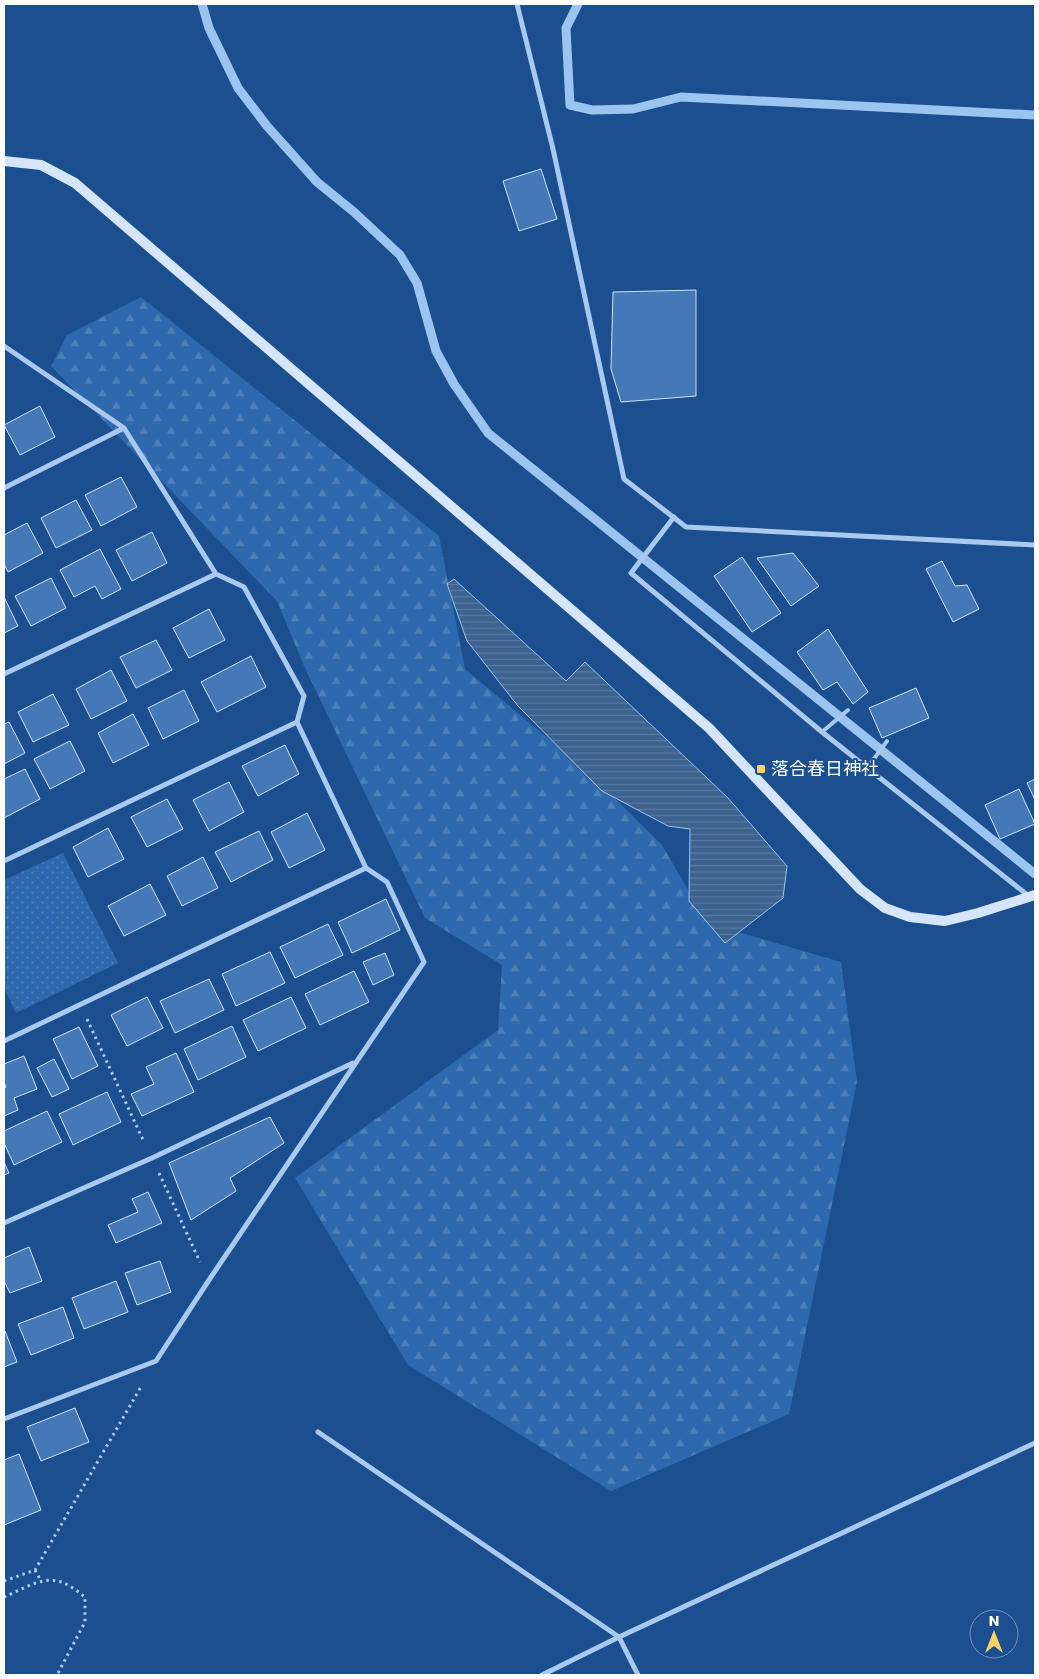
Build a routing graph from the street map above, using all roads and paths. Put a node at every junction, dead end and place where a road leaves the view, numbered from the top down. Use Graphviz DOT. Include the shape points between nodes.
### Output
graph roads {
  1 [pos="518,4"];
  2 [pos="4,161"];
  3 [pos="4,346"];
  4 [pos="124,428"];
  5 [pos="4,488"];
  6 [pos="674,517"];
  7 [pos="1035,545"];
  8 [pos="216,574"];
  9 [pos="4,674"];
  10 [pos="848,710"];
  11 [pos="297,722"];
  12 [pos="822,732"];
  13 [pos="887,742"];
  14 [pos="868,767"];
  15 [pos="4,861"];
  16 [pos="366,868"];
  17 [pos="1033,896"];
  18 [pos="4,1041"];
  19 [pos="355,1062"];
  20 [pos="4,1223"];
  21 [pos="156,1361"];
  22 [pos="4,1419"];
  23 [pos="318,1432"];
  24 [pos="1035,1443"];
  25 [pos="35,1570"];
  26 [pos="4,1581"];
  27 [pos="41,1581"];
  28 [pos="4,1597"];
  29 [pos="619,1637"];
  30 [pos="57,1675"];
  31 [pos="542,1675"];
  32 [pos="638,1675"];
  1 -- 6 [label="street" via="553,149 624,479"];
  2 -- 17 [label="street" via="41,165 75,183 709,728 860,889 884,908 910,917 945,921"];
  3 -- 4 [label="street"];
  4 -- 5 [label="street"];
  4 -- 8 [label="street"];
  6 -- 7 [label="street" via="686,527"];
  6 -- 12 [label="street" via="631,573"];
  8 -- 9 [label="street"];
  8 -- 11 [label="street" via="244,587 304,696"];
  10 -- 12 [label="lane"];
  11 -- 15 [label="street"];
  11 -- 16 [label="street"];
  12 -- 14 [label="street"];
  13 -- 14 [label="lane"];
  14 -- 17 [label="street"];
  16 -- 18 [label="street"];
  16 -- 19 [label="street" via="386,882 424,962"];
  19 -- 20 [label="street" via="152,1158"];
  19 -- 21 [label="street"];
  21 -- 22 [label="street"];
  21 -- 25 [label="path"];
  23 -- 29 [label="street"];
  24 -- 29 [label="street"];
  25 -- 26 [label="path"];
  25 -- 27 [label="path"];
  27 -- 28 [label="path"];
  27 -- 30 [label="path" via="56,1580 85,1597 85,1622"];
  29 -- 31 [label="street"];
  29 -- 32 [label="street"];
}
